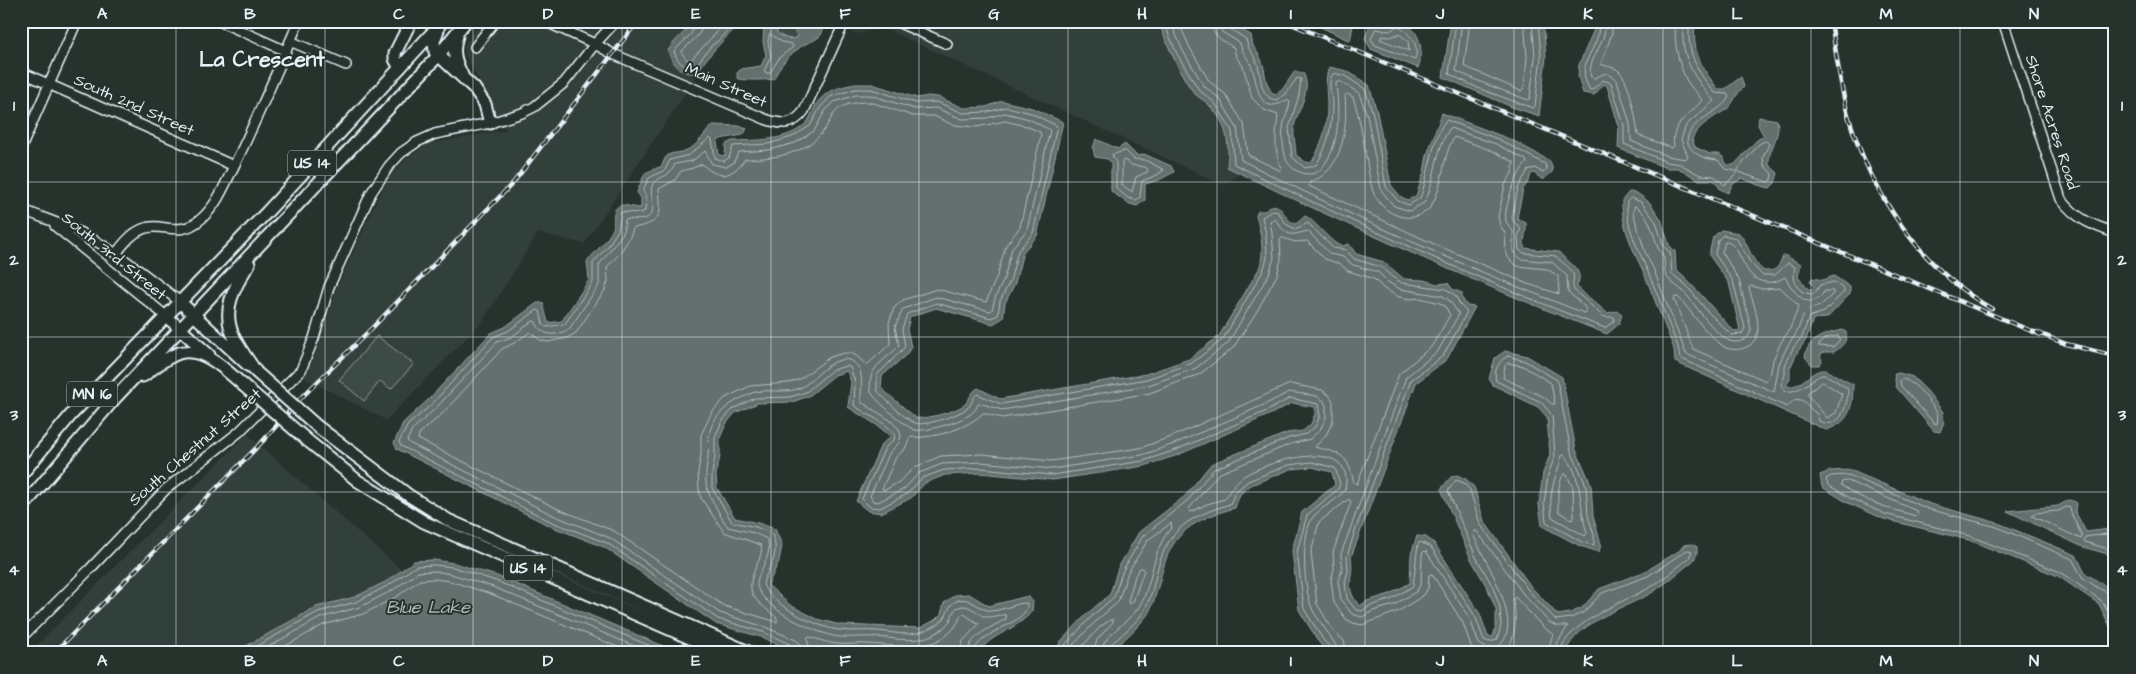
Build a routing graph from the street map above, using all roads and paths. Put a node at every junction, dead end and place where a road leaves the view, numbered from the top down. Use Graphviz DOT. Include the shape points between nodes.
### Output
graph roads {
  1 [pos="77,21"];
  2 [pos="219,21"];
  3 [pos="299,21"];
  4 [pos="411,21"];
  5 [pos="466,21"];
  6 [pos="496,21"];
  7 [pos="544,21"];
  8 [pos="616,21"];
  9 [pos="845,21"];
  10 [pos="895,21"];
  11 [pos="2003,21"];
  12 [pos="442,22"];
  13 [pos="458,31"];
  14 [pos="290,41"];
  15 [pos="595,44"];
  16 [pos="947,44"];
  17 [pos="475,47"];
  18 [pos="286,51"];
  19 [pos="438,57"];
  20 [pos="346,65"];
  21 [pos="400,68"];
  22 [pos="21,72"];
  23 [pos="462,77"];
  24 [pos="50,84"];
  25 [pos="490,123"];
  26 [pos="21,148"];
  27 [pos="234,166"];
  28 [pos="21,209"];
  29 [pos="44,219"];
  30 [pos="2115,233"];
  31 [pos="266,238"];
  32 [pos="116,254"];
  33 [pos="179,302"];
  34 [pos="166,316"];
  35 [pos="195,318"];
  36 [pos="180,329"];
  37 [pos="219,364"];
  38 [pos="256,372"];
  39 [pos="116,397"];
  40 [pos="21,475"];
  41 [pos="21,509"];
  42 [pos="21,638"];
  43 [pos="724,653"];
  44 [pos="751,653"];
  1 -- 24 [label="street"];
  2 -- 18 [label="street"];
  3 -- 14 [label="street"];
  4 -- 21 [label="main road" via="395,53"];
  5 -- 13 [label="main road, US 14"];
  6 -- 17 [label="street"];
  7 -- 15 [label="street, Main Street"];
  8 -- 15 [label="street, South Chestnut Street"];
  9 -- 15 [label="street, Main Street" via="804,111 789,124 765,119"];
  10 -- 16 [label="street"];
  11 -- 30 [label="street, Shore Acres Road" via="2061,199 2073,214 2086,223"];
  12 -- 19 [label="main road" via="433,47"];
  12 -- 21 [label="main road, US 14"];
  13 -- 19 [label="main road, US 14"];
  13 -- 23 [label="main road" via="454,52"];
  14 -- 18 [label="street"];
  14 -- 20 [label="street"];
  15 -- 25 [label="street, South Chestnut Street" via="564,83 545,100 522,113"];
  18 -- 27 [label="street"];
  19 -- 23 [label="main road"];
  19 -- 31 [label="main road, US 14"];
  21 -- 33 [label="main road, US 14"];
  22 -- 24 [label="street, South 2nd Street"];
  23 -- 25 [label="main road" via="485,104"];
  24 -- 26 [label="street"];
  24 -- 27 [label="street, South 2nd Street"];
  25 -- 42 [label="street, South Chestnut Street" via="435,134 401,153 389,166 371,193 329,287 314,338 300,370 239,432 166,489"];
  27 -- 32 [label="street" via="216,202 197,223 178,230 154,226 139,229"];
  28 -- 29 [label="street, South 3rd Street"];
  29 -- 32 [label="street, South 3rd Street" via="83,234"];
  29 -- 34 [label="street, South 3rd Street"];
  31 -- 35 [label="main road, US 14"];
  31 -- 38 [label="main road, US 14" via="234,290 228,309 235,339"];
  32 -- 33 [label="street, South 3rd Street"];
  33 -- 34 [label="main road, US 14"];
  33 -- 35 [label="main road"];
  34 -- 36 [label="main road, US 14"];
  34 -- 40 [label="main road, MN 16" via="71,415"];
  35 -- 36 [label="main road, MN 16"];
  35 -- 38 [label="main road"];
  36 -- 37 [label="main road, US 14"];
  36 -- 39 [label="main road, MN 16"];
  37 -- 39 [label="main road, MN 16" via="195,353 177,354"];
  37 -- 43 [label="main road, US 14, bridge" via="358,481 424,522"];
  38 -- 44 [label="main road, US 14, bridge" via="318,428 408,495 448,520"];
  39 -- 41 [label="main road, MN 16"];
}
